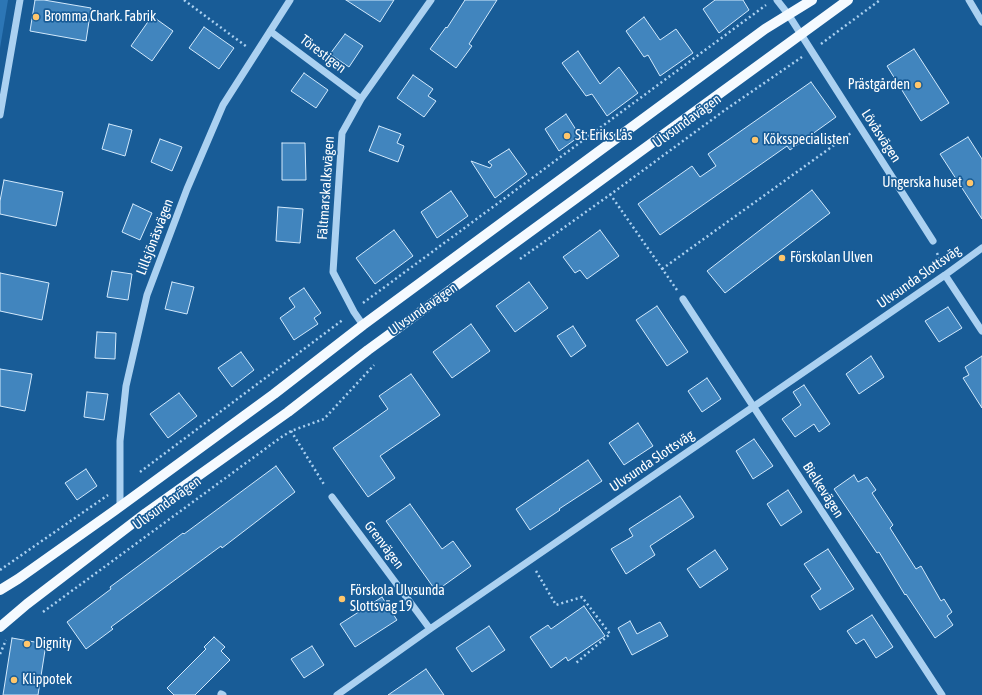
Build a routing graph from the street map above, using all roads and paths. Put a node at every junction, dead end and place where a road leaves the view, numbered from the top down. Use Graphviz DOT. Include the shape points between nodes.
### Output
graph roads {
  1 [pos="20,0"];
  2 [pos="184,0"];
  3 [pos="290,0"];
  4 [pos="431,0"];
  5 [pos="776,0"];
  6 [pos="812,0"];
  7 [pos="848,0"];
  8 [pos="880,0"];
  9 [pos="969,0"];
  10 [pos="766,5"];
  11 [pos="788,14"];
  12 [pos="982,22"];
  13 [pos="270,31"];
  14 [pos="801,35"];
  15 [pos="811,51"];
  16 [pos="255,53"];
  17 [pos="361,98"];
  18 [pos="0,115"];
  19 [pos="860,127"];
  20 [pos="576,145"];
  21 [pos="587,160"];
  22 [pos="601,181"];
  23 [pos="611,194"];
  24 [pos="933,241"];
  25 [pos="982,248"];
  26 [pos="516,261"];
  27 [pos="662,269"];
  28 [pos="945,276"];
  29 [pos="683,299"];
  30 [pos="354,312"];
  31 [pos="363,325"];
  32 [pos="982,331"];
  33 [pos="378,361"];
  34 [pos="263,379"];
  35 [pos="274,394"];
  36 [pos="753,407"];
  37 [pos="288,412"];
  38 [pos="291,431"];
  39 [pos="121,487"];
  40 [pos="332,497"];
  41 [pos="120,507"];
  42 [pos="530,560"];
  43 [pos="0,570"];
  44 [pos="0,590"];
  45 [pos="39,615"];
  46 [pos="0,627"];
  47 [pos="430,629"];
  48 [pos="8,638"];
  49 [pos="0,654"];
  50 [pos="576,663"];
  51 [pos="337,695"];
  52 [pos="942,695"];
  1 -- 18 [label="street"];
  2 -- 16 [label="path"];
  3 -- 13 [label="street, Lillsjönäsvägen"];
  4 -- 17 [label="street, Fältmarskalksvägen"];
  5 -- 11 [label="street, Lövåsvägen"];
  6 -- 11 [label="main road, Ulvsundavägen"];
  7 -- 14 [label="main road, Ulvsundavägen"];
  8 -- 15 [label="path, Ulvsundavägen"];
  9 -- 12 [label="street"];
  10 -- 20 [label="path"];
  11 -- 14 [label="street, Lövåsvägen"];
  11 -- 21 [label="main road, Ulvsundavägen"];
  13 -- 16 [label="street, Lillsjönäsvägen"];
  13 -- 17 [label="street, Törestigen"];
  14 -- 15 [label="street, Lövåsvägen"];
  14 -- 22 [label="main road, Ulvsundavägen"];
  15 -- 19 [label="street, Lövåsvägen"];
  15 -- 23 [label="path, Ulvsundavägen" via="725,110"];
  16 -- 39 [label="street, Lillsjönäsvägen" via="223,104 186,189 147,295 126,386 120,441"];
  17 -- 30 [label="street, Fältmarskalksvägen" via="342,133 333,272"];
  19 -- 24 [label="street, Lövåsvägen"];
  19 -- 27 [label="path"];
  20 -- 21 [label="path"];
  20 -- 30 [label="path" via="369,298"];
  21 -- 31 [label="main road, Ulvsundavägen"];
  22 -- 23 [label="path"];
  22 -- 37 [label="main road, Ulvsundavägen" via="368,350"];
  23 -- 26 [label="path, Ulvsundavägen"];
  23 -- 27 [label="path"];
  24 -- 28 [label="path"];
  25 -- 28 [label="street, Ulvsunda Slottsväg"];
  27 -- 29 [label="path"];
  28 -- 32 [label="street"];
  28 -- 36 [label="street, Ulvsunda Slottsväg"];
  29 -- 36 [label="street, Bielkevägen"];
  30 -- 31 [label="street, Fältmarskalksvägen"];
  30 -- 34 [label="path"];
  31 -- 35 [label="main road, Ulvsundavägen"];
  33 -- 38 [label="path, Ulvsundavägen" via="324,419"];
  34 -- 35 [label="path"];
  34 -- 39 [label="path"];
  35 -- 41 [label="main road, Ulvsundavägen"];
  36 -- 42 [label="street, Ulvsunda Slottsväg"];
  36 -- 52 [label="street, Bielkevägen"];
  37 -- 38 [label="path"];
  37 -- 46 [label="main road, Ulvsundavägen" via="146,513"];
  38 -- 40 [label="path"];
  38 -- 45 [label="path, Ulvsundavägen"];
  39 -- 41 [label="street, Lillsjönäsvägen"];
  39 -- 43 [label="path"];
  40 -- 47 [label="street, Grenvägen"];
  41 -- 44 [label="main road, Ulvsundavägen"];
  42 -- 47 [label="street, Ulvsunda Slottsväg"];
  42 -- 50 [label="path" via="556,605 582,597 610,634"];
  47 -- 51 [label="street, Ulvsunda Slottsväg"];
  48 -- 49 [label="path"];
}
